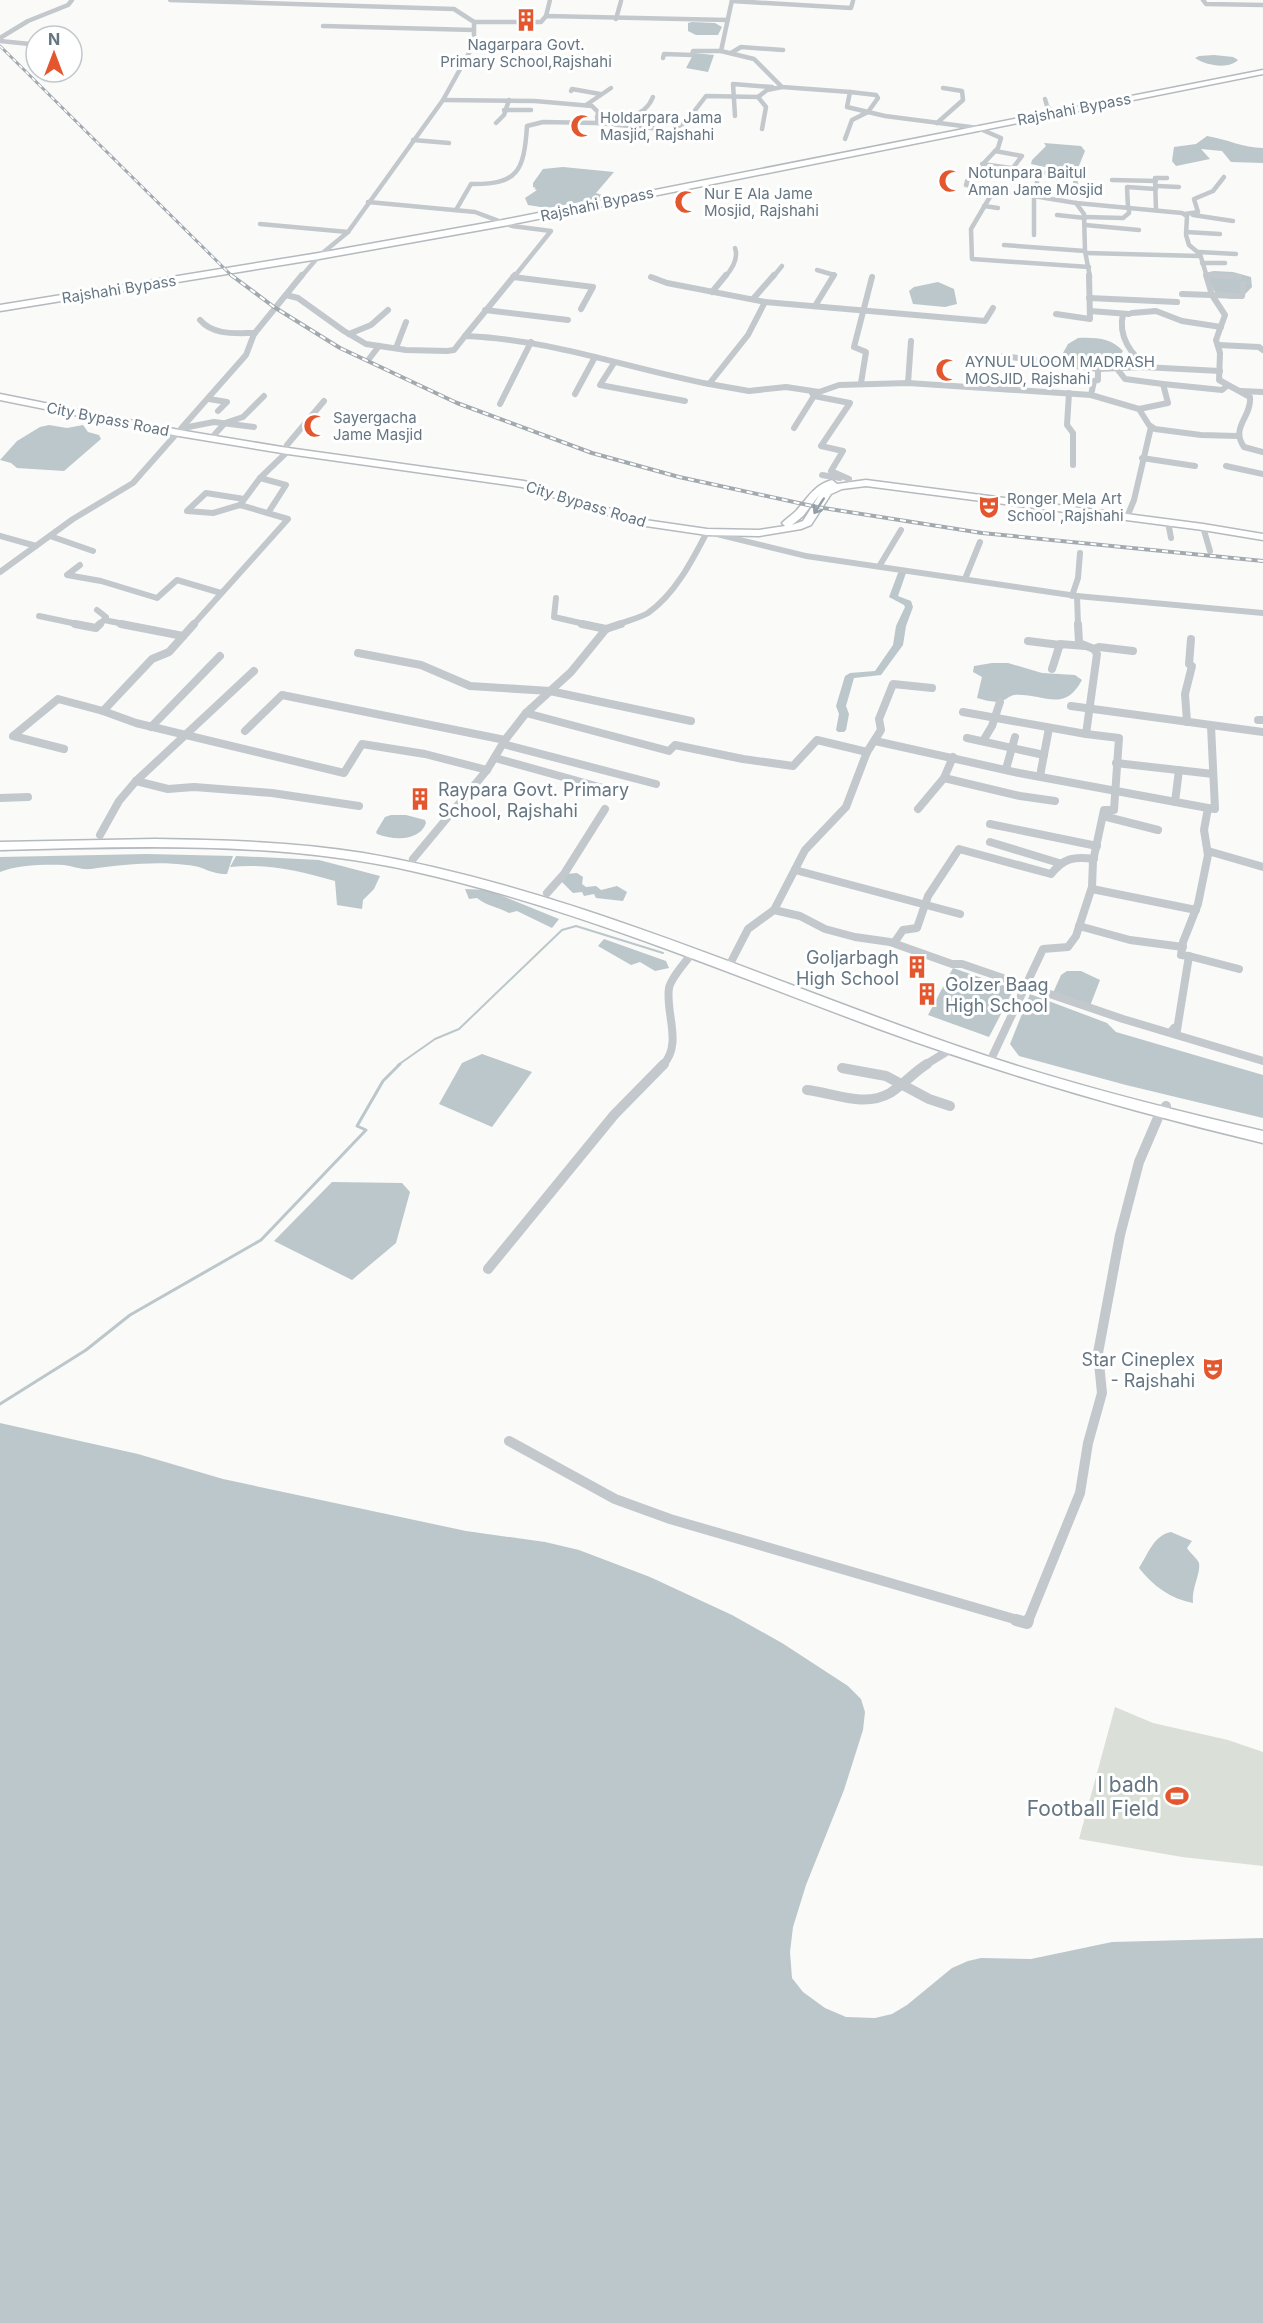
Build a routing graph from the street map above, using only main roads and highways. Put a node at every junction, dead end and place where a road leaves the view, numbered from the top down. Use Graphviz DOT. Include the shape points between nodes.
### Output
graph roads {
  1 [pos="1262,74"];
  2 [pos="0,308"];
  3 [pos="0,392"];
  4 [pos="0,397"];
  5 [pos="181,430"];
  6 [pos="288,448"];
  7 [pos="1128,514"];
  8 [pos="1263,531"];
  9 [pos="1263,537"];
  10 [pos="0,838"];
  11 [pos="0,846"];
  12 [pos="1163,1109"];
  13 [pos="1263,1127"];
  14 [pos="1263,1137"];
  1 -- 2 [label="main road, Rajshahi Bypass" via="503,223"];
  3 -- 5 [label="main road"];
  4 -- 5 [label="main road, City Bypass Road"];
  5 -- 6 [label="main road, City Bypass Road"];
  5 -- 6 [label="main road"];
  6 -- 7 [label="main road" via="526,480 646,518 704,527 779,526 800,515 820,488 848,478 958,489"];
  7 -- 6 [label="main road, City Bypass Road, one-way" via="859,483 827,492 807,523 797,527 759,533 707,532 643,523 524,484"];
  7 -- 8 [label="main road"];
  7 -- 9 [label="main road, City Bypass Road"];
  10 -- 12 [label="main road" via="249,838 413,859 546,893 993,1055"];
  11 -- 12 [label="main road" via="236,845 409,866 518,893 1045,1080"];
  12 -- 13 [label="main road"];
  12 -- 14 [label="main road"];
}
